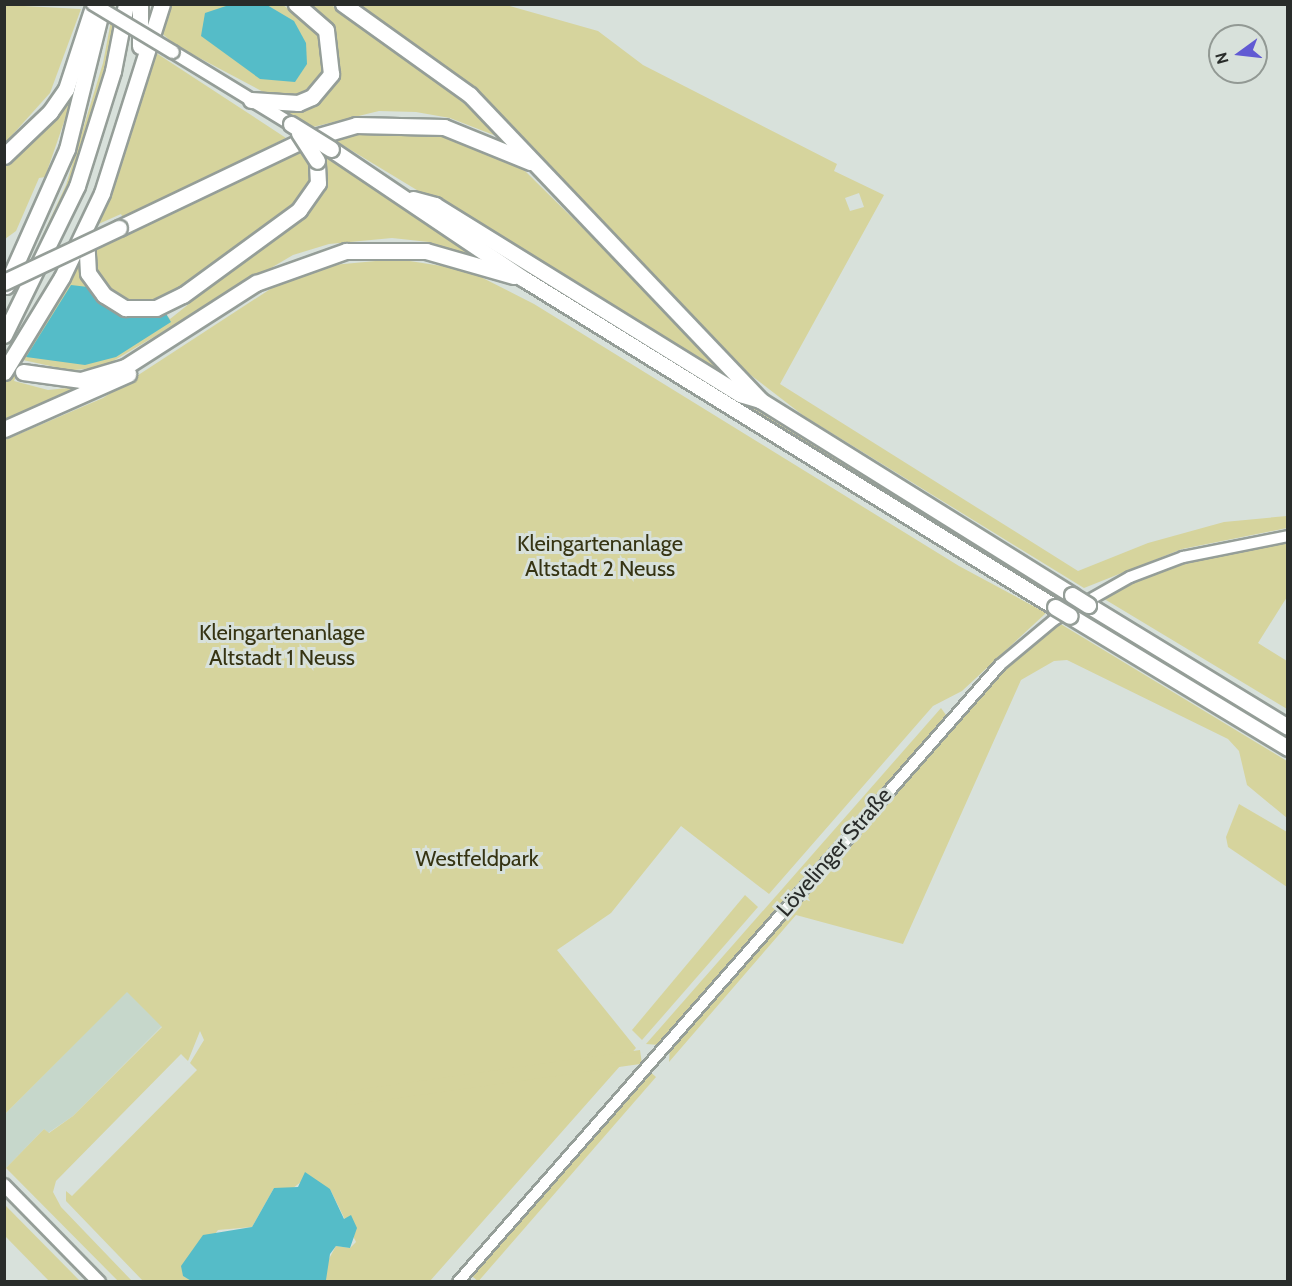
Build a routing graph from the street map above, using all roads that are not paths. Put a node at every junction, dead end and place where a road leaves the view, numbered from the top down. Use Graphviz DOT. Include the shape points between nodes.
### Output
graph roads {
  1 [pos="93,4"];
  2 [pos="103,4"];
  3 [pos="126,4"];
  4 [pos="140,4"];
  5 [pos="162,4"];
  6 [pos="296,4"];
  7 [pos="343,4"];
  8 [pos="139,67"];
  9 [pos="251,100"];
  10 [pos="291,124"];
  11 [pos="4,156"];
  12 [pos="535,165"];
  13 [pos="412,198"];
  14 [pos="86,229"];
  15 [pos="524,279"];
  16 [pos="4,282"];
  17 [pos="4,289"];
  18 [pos="4,335"];
  19 [pos="150,355"];
  20 [pos="4,372"];
  21 [pos="23,372"];
  22 [pos="760,400"];
  23 [pos="4,429"];
  24 [pos="1287,536"];
  25 [pos="1287,726"];
  26 [pos="1287,748"];
  27 [pos="4,1185"];
  28 [pos="99,1281"];
  29 [pos="458,1281"];
  1 -- 9 [label="main road, bridge"];
  1 -- 11 [label="highway" via="66,89 50,112"];
  2 -- 17 [label="highway" via="67,149"];
  3 -- 18 [label="highway" via="113,71 77,186"];
  4 -- 8 [label="highway"];
  5 -- 8 [label="highway"];
  6 -- 9 [label="highway" via="326,30 333,59 331,74 312,97 298,103"];
  7 -- 12 [label="highway" via="443,73"];
  8 -- 14 [label="highway" via="117,149"];
  9 -- 10 [label="main road"];
  10 -- 13 [label="highway, bridge"];
  10 -- 14 [label="highway, bridge" via="317,160 318,183 299,210 183,296 156,308 125,308 95,285 85,258"];
  12 -- 16 [label="highway, bridge" via="444,127 356,125 302,141"];
  12 -- 22 [label="highway"];
  13 -- 15 [label="highway" via="430,217"];
  13 -- 22 [label="highway" via="435,205 740,394"];
  14 -- 20 [label="highway"];
  15 -- 19 [label="highway" via="426,251 346,251 256,283"];
  15 -- 26 [label="highway, bridge"];
  19 -- 21 [label="highway" via="81,380"];
  19 -- 23 [label="highway" via="112,383"];
  22 -- 25 [label="highway, bridge"];
  24 -- 29 [label="street, Lövelinger Straße" via="1183,557 1130,577 1054,620 1006,659"];
  27 -- 28 [label="main road"];
}
